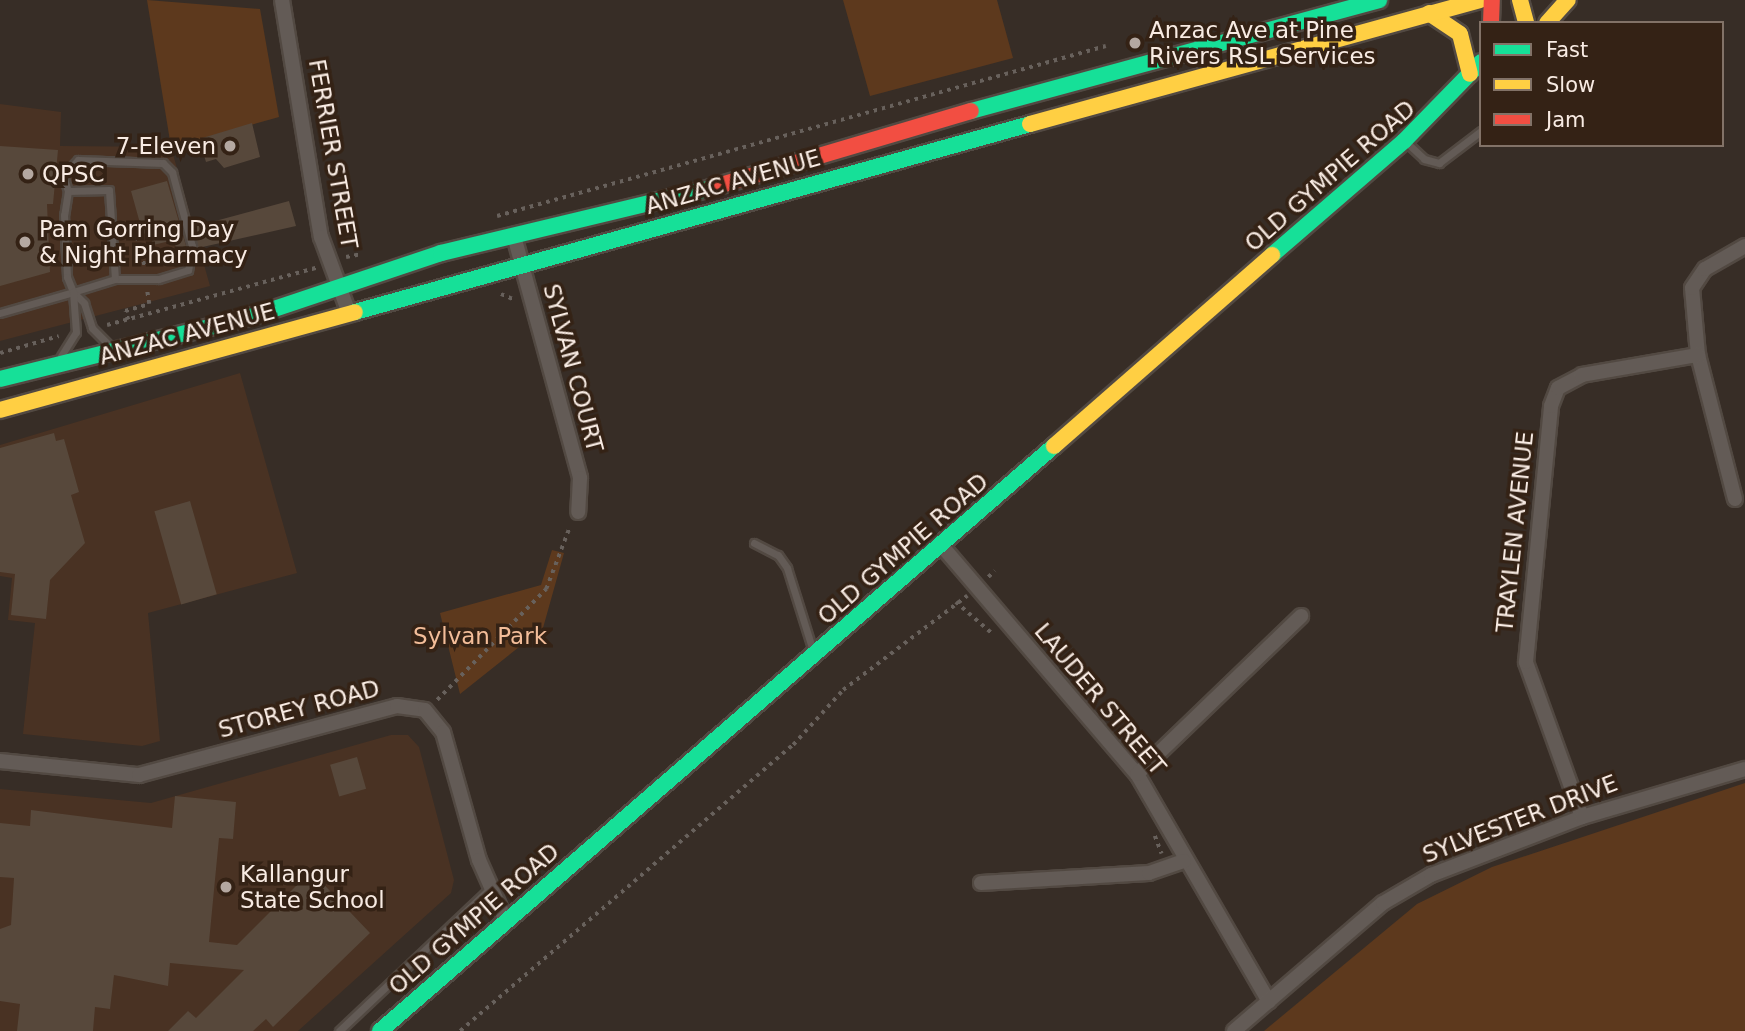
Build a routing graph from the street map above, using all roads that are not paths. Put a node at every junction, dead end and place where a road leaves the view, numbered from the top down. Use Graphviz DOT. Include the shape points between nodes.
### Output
graph roads {
  1 [pos="282,0"];
  2 [pos="1379,0"];
  3 [pos="1479,0"];
  4 [pos="1492,0"];
  5 [pos="1520,0"];
  6 [pos="1568,0"];
  7 [pos="1429,13"];
  8 [pos="1491,21"];
  9 [pos="1525,21"];
  10 [pos="1549,21"];
  11 [pos="1477,73"];
  12 [pos="1043,89"];
  13 [pos="1050,117"];
  14 [pos="1479,133"];
  15 [pos="1404,141"];
  16 [pos="68,191"];
  17 [pos="514,236"];
  18 [pos="1745,246"];
  19 [pos="521,264"];
  20 [pos="116,279"];
  21 [pos="338,286"];
  22 [pos="73,292"];
  23 [pos="0,313"];
  24 [pos="349,313"];
  25 [pos="118,353"];
  26 [pos="1698,355"];
  27 [pos="51,369"];
  28 [pos="0,379"];
  29 [pos="0,410"];
  30 [pos="1735,499"];
  31 [pos="578,512"];
  32 [pos="754,543"];
  33 [pos="942,546"];
  34 [pos="1301,616"];
  35 [pos="815,655"];
  36 [pos="0,761"];
  37 [pos="1745,769"];
  38 [pos="1137,774"];
  39 [pos="1582,817"];
  40 [pos="1177,864"];
  41 [pos="981,883"];
  42 [pos="490,888"];
  43 [pos="506,921"];
  44 [pos="1269,1002"];
  45 [pos="339,1031"];
  46 [pos="380,1031"];
  47 [pos="1234,1031"];
  1 -- 21 [label="street, FERRIER STREET" via="330,264"];
  2 -- 12 [label="main road, ANZAC AVENUE"];
  3 -- 7 [label="main road, ANZAC AVENUE"];
  4 -- 8 [label="main road"];
  5 -- 9 [label="main road"];
  6 -- 10 [label="main road"];
  7 -- 11 [label="main road" via="1460,34"];
  7 -- 13 [label="main road, ANZAC AVENUE"];
  11 -- 15 [label="main road, OLD GYMPIE ROAD"];
  12 -- 13 [label="main road"];
  12 -- 17 [label="main road, ANZAC AVENUE" via="628,212"];
  13 -- 19 [label="main road, ANZAC AVENUE"];
  14 -- 15 [label="lane" via="1439,163 1424,159"];
  15 -- 33 [label="main road, OLD GYMPIE ROAD"];
  16 -- 20 [label="lane" via="109,190"];
  16 -- 20 [label="lane" via="62,176 78,160 163,163 172,172 192,246 188,270 158,279"];
  16 -- 22 [label="lane" via="67,277"];
  17 -- 19 [label="street, SYLVAN COURT"];
  17 -- 21 [label="main road, ANZAC AVENUE"];
  18 -- 26 [label="street" via="1705,269 1692,288"];
  19 -- 24 [label="main road, ANZAC AVENUE"];
  19 -- 31 [label="street, SYLVAN COURT" via="580,478"];
  20 -- 22 [label="lane"];
  21 -- 24 [label="street, FERRIER STREET"];
  21 -- 25 [label="main road, ANZAC AVENUE"];
  22 -- 23 [label="lane"];
  22 -- 25 [label="lane" via="85,303 92,328"];
  22 -- 27 [label="lane" via="76,332"];
  24 -- 29 [label="main road, ANZAC AVENUE"];
  25 -- 27 [label="main road, ANZAC AVENUE"];
  26 -- 30 [label="street"];
  26 -- 39 [label="street, TRAYLEN AVENUE" via="1582,375 1558,388 1551,406 1526,662"];
  27 -- 28 [label="main road, ANZAC AVENUE"];
  32 -- 35 [label="lane" via="778,555 787,568"];
  33 -- 35 [label="main road, OLD GYMPIE ROAD"];
  33 -- 38 [label="street, LAUDER STREET"];
  34 -- 38 [label="street"];
  35 -- 43 [label="main road, OLD GYMPIE ROAD"];
  36 -- 42 [label="street, STOREY ROAD" via="139,775 397,706 425,710 443,732"];
  37 -- 39 [label="street, SYLVESTER DRIVE"];
  38 -- 40 [label="street, LAUDER STREET"];
  39 -- 44 [label="street, SYLVESTER DRIVE" via="1432,875 1383,903"];
  40 -- 41 [label="street"];
  40 -- 44 [label="street, LAUDER STREET"];
  42 -- 43 [label="street"];
  42 -- 45 [label="lane"];
  43 -- 46 [label="main road, OLD GYMPIE ROAD"];
  44 -- 47 [label="street, SYLVESTER DRIVE"];
}
